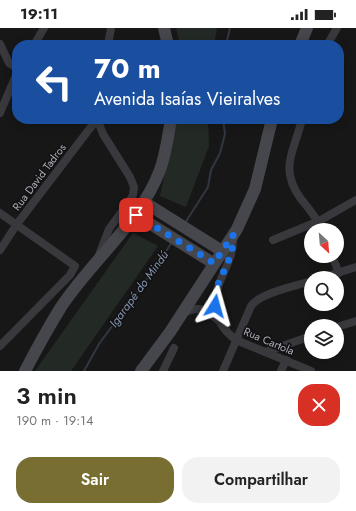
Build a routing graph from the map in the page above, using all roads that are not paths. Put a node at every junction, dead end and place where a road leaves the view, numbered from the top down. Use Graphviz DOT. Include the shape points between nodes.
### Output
graph roads {
  1 [pos="44,28"];
  2 [pos="110,28"];
  3 [pos="164,28"];
  4 [pos="307,28"];
  5 [pos="337,28"];
  6 [pos="37,40"];
  7 [pos="109,40"];
  8 [pos="167,40"];
  9 [pos="302,40"];
  10 [pos="330,40"];
  11 [pos="0,44"];
  12 [pos="9,63"];
  13 [pos="0,64"];
  14 [pos="12,65"];
  15 [pos="12,84"];
  16 [pos="0,112"];
  17 [pos="93,124"];
  18 [pos="99,124"];
  19 [pos="170,124"];
  20 [pos="271,124"];
  21 [pos="300,124"];
  22 [pos="356,200"];
  23 [pos="144,202"];
  24 [pos="0,213"];
  25 [pos="136,215"];
  26 [pos="319,221"];
  27 [pos="17,224"];
  28 [pos="233,235"];
  29 [pos="273,240"];
  30 [pos="0,250"];
  31 [pos="222,251"];
  32 [pos="98,260"];
  33 [pos="214,263"];
  34 [pos="356,267"];
  35 [pos="344,271"];
  36 [pos="304,283"];
  37 [pos="181,314"];
  38 [pos="218,320"];
  39 [pos="356,321"];
  40 [pos="344,325"];
  41 [pos="304,338"];
  42 [pos="236,340"];
  43 [pos="0,346"];
  44 [pos="174,348"];
  45 [pos="265,352"];
  46 [pos="286,360"];
  47 [pos="25,371"];
  48 [pos="142,371"];
  49 [pos="162,371"];
  50 [pos="223,371"];
  51 [pos="281,371"];
  52 [pos="311,371"];
  1 -- 6 [label="street"];
  2 -- 7 [label="street"];
  3 -- 8 [label="main road"];
  4 -- 9 [label="main road"];
  5 -- 10 [label="street"];
  11 -- 12 [label="street"];
  12 -- 13 [label="street"];
  12 -- 14 [label="street"];
  15 -- 16 [label="street"];
  17 -- 27 [label="street, Rua David Tadros"];
  18 -- 32 [label="street" via="134,187 133,195 109,229"];
  19 -- 23 [label="main road" via="160,170"];
  20 -- 28 [label="main road" via="255,189"];
  21 -- 26 [label="street" via="289,162 289,171 295,189"];
  22 -- 26 [label="street"];
  23 -- 25 [label="main road"];
  23 -- 31 [label="main road"];
  24 -- 27 [label="street"];
  25 -- 32 [label="main road"];
  25 -- 33 [label="main road"];
  26 -- 29 [label="street"];
  27 -- 30 [label="street, Rua David Tadros"];
  27 -- 43 [label="street" via="74,266 70,276"];
  28 -- 31 [label="main road"];
  28 -- 38 [label="street" via="232,255 215,295"];
  31 -- 33 [label="main road"];
  32 -- 47 [label="main road" via="61,307"];
  33 -- 37 [label="main road"];
  34 -- 35 [label="street"];
  36 -- 42 [label="street" via="255,301"];
  37 -- 38 [label="street, Rua Cartola" via="193,309 202,309"];
  37 -- 48 [label="main road"];
  38 -- 42 [label="street, Rua Cartola"];
  39 -- 40 [label="street"];
  41 -- 45 [label="street"];
  42 -- 45 [label="street, Rua Cartola"];
  42 -- 50 [label="street"];
  44 -- 49 [label="street"];
  45 -- 46 [label="street, Rua Cartola"];
  46 -- 51 [label="street"];
  46 -- 52 [label="street, Rua Cartola"];
}
